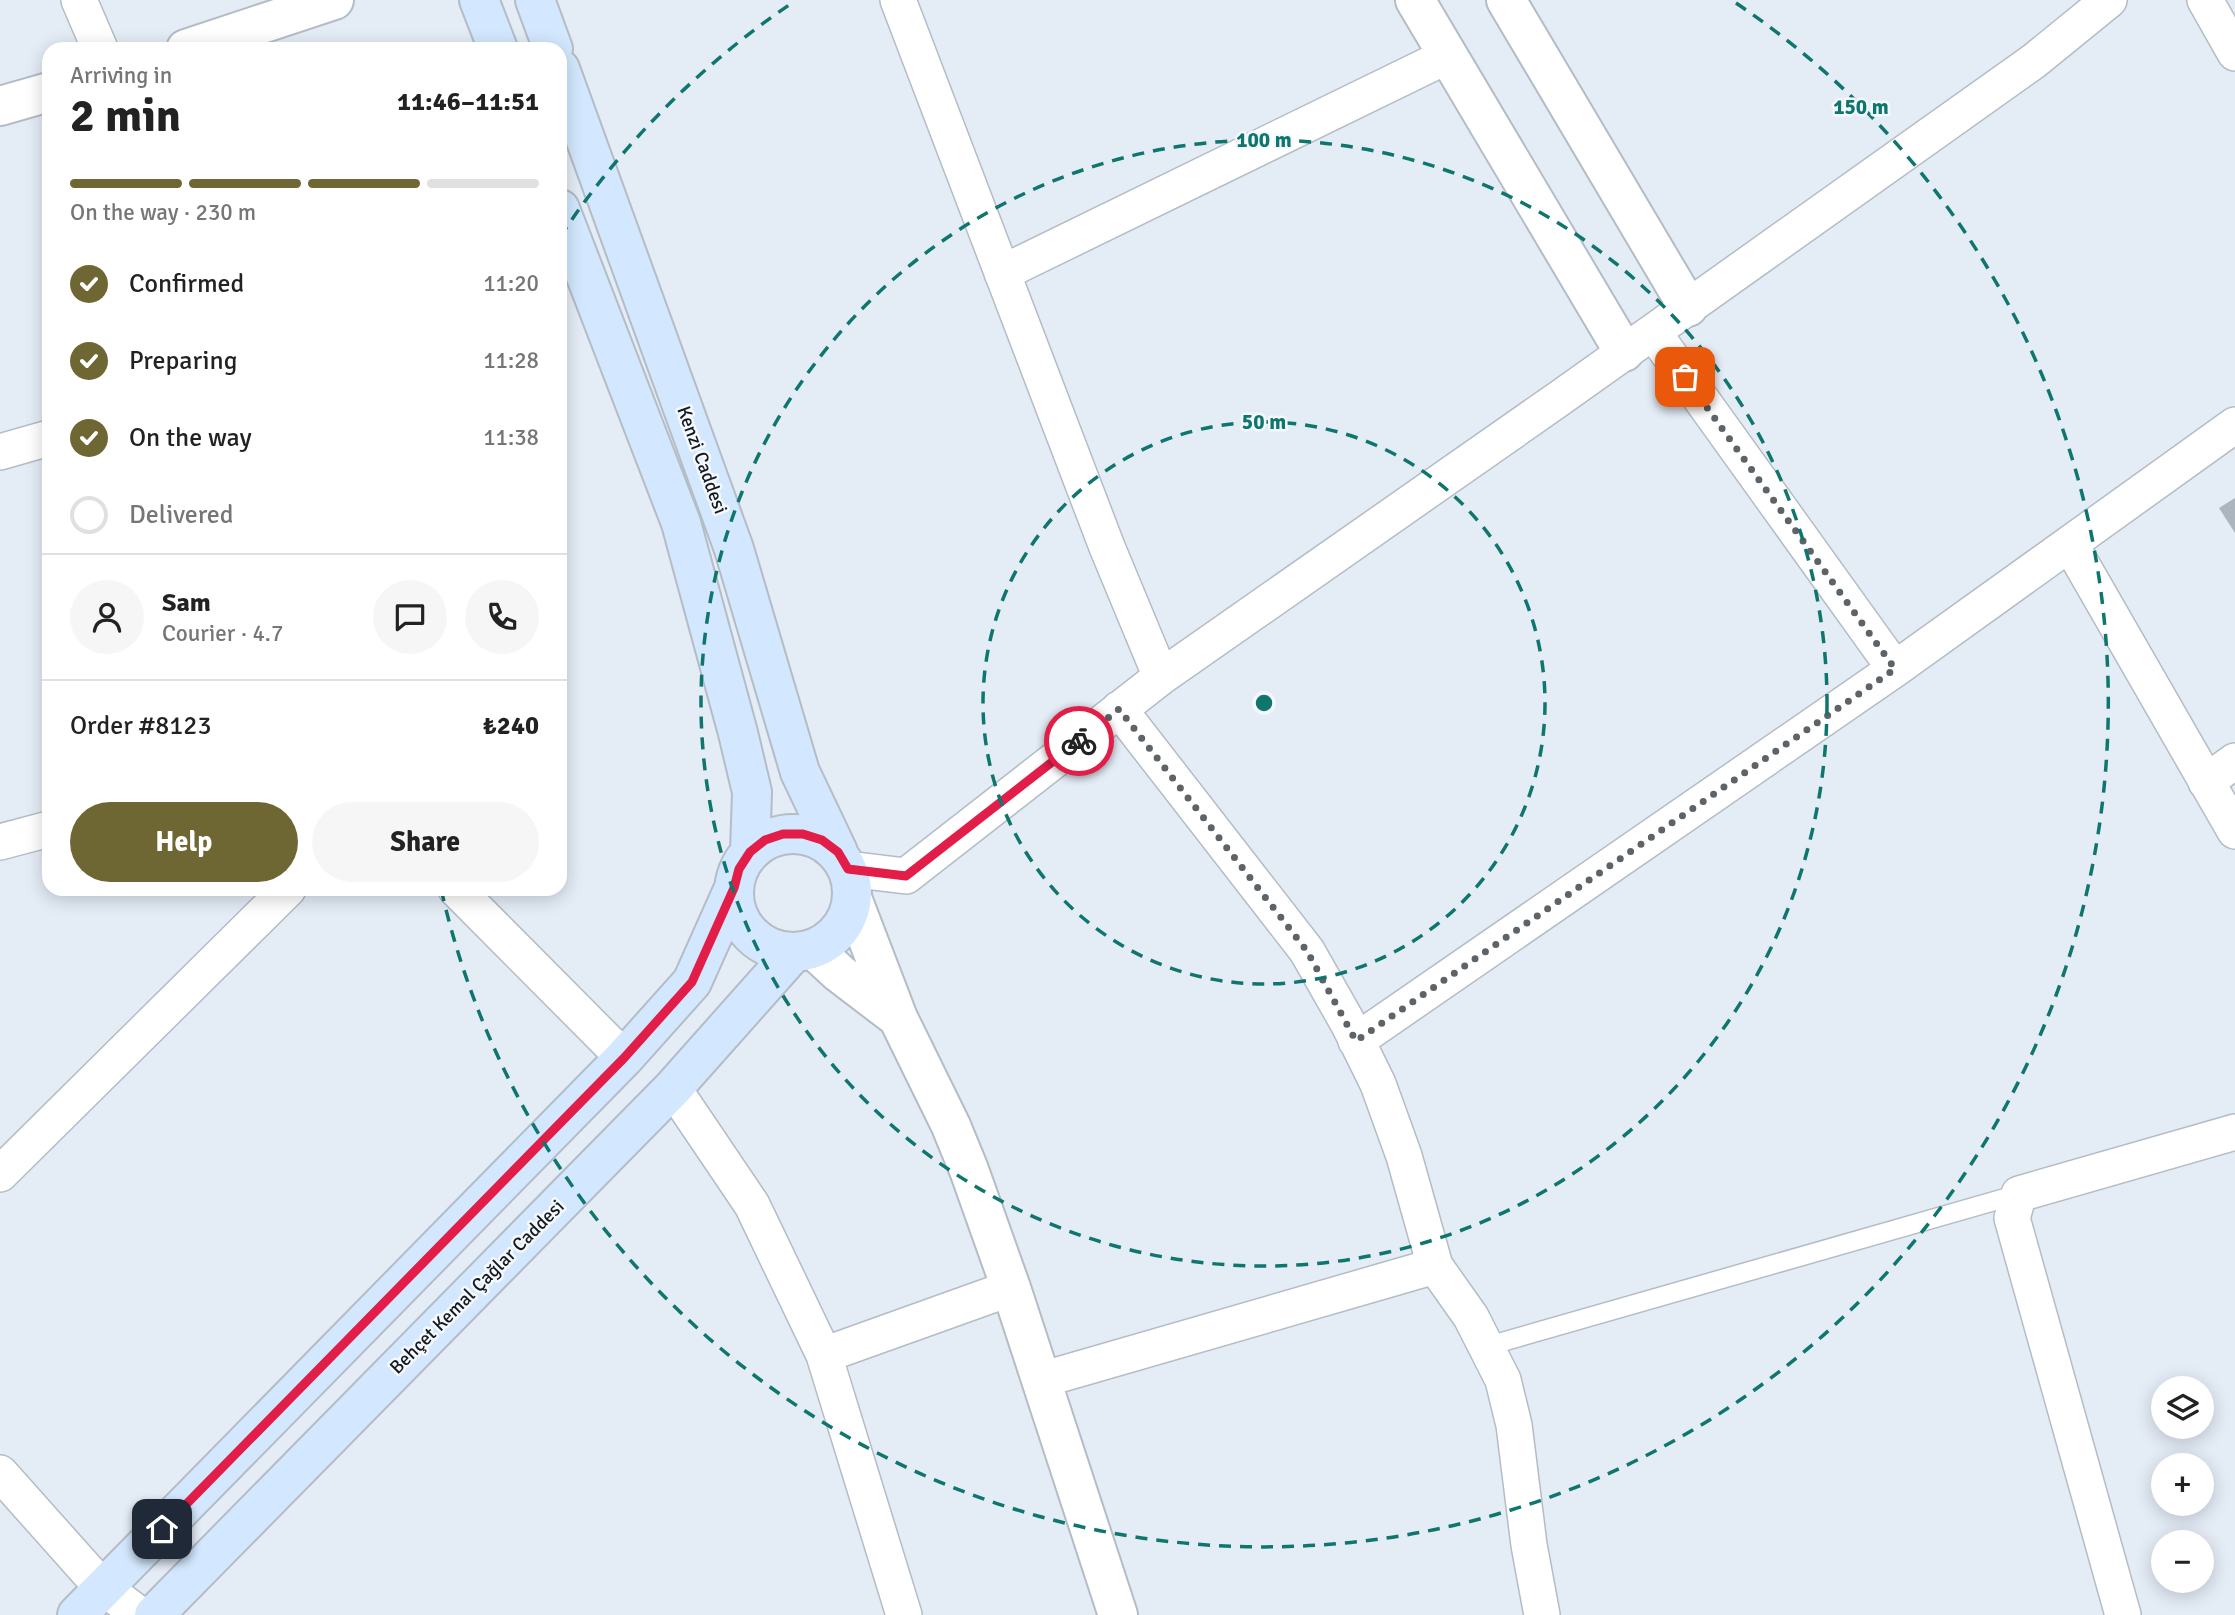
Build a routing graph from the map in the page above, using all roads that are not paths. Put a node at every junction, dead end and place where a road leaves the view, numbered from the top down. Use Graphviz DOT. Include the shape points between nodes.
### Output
graph roads {
  1 [pos="79,0"];
  2 [pos="334,0"];
  3 [pos="479,0"];
  4 [pos="535,0"];
  5 [pos="898,0"];
  6 [pos="1415,0"];
  7 [pos="1506,0"];
  8 [pos="2109,0"];
  9 [pos="2205,0"];
  10 [pos="97,42"];
  11 [pos="207,42"];
  12 [pos="495,42"];
  13 [pos="550,42"];
  14 [pos="2235,53"];
  15 [pos="1447,57"];
  16 [pos="567,88"];
  17 [pos="42,94"];
  18 [pos="0,106"];
  19 [pos="567,227"];
  20 [pos="1002,273"];
  21 [pos="1688,307"];
  22 [pos="1638,342"];
  23 [pos="2235,425"];
  24 [pos="42,440"];
  25 [pos="0,452"];
  26 [pos="2070,544"];
  27 [pos="1895,669"];
  28 [pos="1161,677"];
  29 [pos="1119,709"];
  30 [pos="2235,761"];
  31 [pos="2206,782"];
  32 [pos="42,831"];
  33 [pos="2235,831"];
  34 [pos="0,842"];
  35 [pos="750,852"];
  36 [pos="846,873"];
  37 [pos="734,888"];
  38 [pos="281,896"];
  39 [pos="463,896"];
  40 [pos="803,951"];
  41 [pos="898,1018"];
  42 [pos="1356,1041"];
  43 [pos="624,1058"];
  44 [pos="673,1088"];
  45 [pos="2235,1132"];
  46 [pos="0,1174"];
  47 [pos="2019,1194"];
  48 [pos="1435,1266"];
  49 [pos="1011,1288"];
  50 [pos="1488,1346"];
  51 [pos="824,1354"];
  52 [pos="1041,1380"];
  53 [pos="0,1473"];
  54 [pos="104,1588"];
  55 [pos="77,1615"];
  56 [pos="140,1615"];
  57 [pos="154,1615"];
  58 [pos="904,1615"];
  59 [pos="1118,1615"];
  60 [pos="1542,1615"];
  61 [pos="2123,1615"];
  1 -- 10 [label="street"];
  2 -- 11 [label="street"];
  3 -- 12 [label="main road"];
  4 -- 13 [label="main road"];
  5 -- 20 [label="street"];
  6 -- 15 [label="street"];
  7 -- 21 [label="street"];
  8 -- 21 [label="street" via="2034,61"];
  9 -- 14 [label="street"];
  15 -- 20 [label="street"];
  15 -- 22 [label="street"];
  16 -- 36 [label="main road, Kenzi Caddesi" via="734,549 800,772"];
  17 -- 18 [label="street"];
  19 -- 35 [label="main road" via="681,523 752,792"];
  20 -- 28 [label="street"];
  21 -- 22 [label="street"];
  22 -- 27 [label="street"];
  22 -- 28 [label="street"];
  23 -- 26 [label="street"];
  24 -- 25 [label="street"];
  26 -- 27 [label="street"];
  26 -- 31 [label="street"];
  27 -- 42 [label="street"];
  28 -- 29 [label="street"];
  29 -- 36 [label="street" via="906,876"];
  29 -- 42 [label="street" via="1307,951"];
  30 -- 31 [label="street"];
  31 -- 33 [label="street"];
  32 -- 34 [label="street"];
  35 -- 36 [label="main road" via="765,840 803,834 822,840"];
  35 -- 37 [label="main road"];
  36 -- 40 [label="main road" via="851,908 843,926 830,940"];
  36 -- 41 [label="street"];
  37 -- 40 [label="main road" via="743,925 757,940 774,949"];
  37 -- 43 [label="main road" via="692,982"];
  38 -- 46 [label="street"];
  39 -- 43 [label="street"];
  40 -- 41 [label="street"];
  40 -- 44 [label="main road, Behçet Kemal Çağlar Caddesi"];
  41 -- 49 [label="street" via="970,1170"];
  42 -- 48 [label="street" via="1378,1084 1404,1156"];
  43 -- 54 [label="main road"];
  44 -- 51 [label="street" via="752,1205"];
  44 -- 57 [label="main road, Behçet Kemal Çağlar Caddesi"];
  45 -- 47 [label="street"];
  47 -- 50 [label="lane"];
  47 -- 61 [label="street" via="2012,1218"];
  48 -- 50 [label="street"];
  48 -- 52 [label="street"];
  49 -- 51 [label="street"];
  49 -- 52 [label="street"];
  50 -- 60 [label="street" via="1503,1380 1514,1425"];
  51 -- 58 [label="street"];
  52 -- 59 [label="street"];
  53 -- 54 [label="street"];
  54 -- 55 [label="main road"];
  54 -- 56 [label="street"];
}
